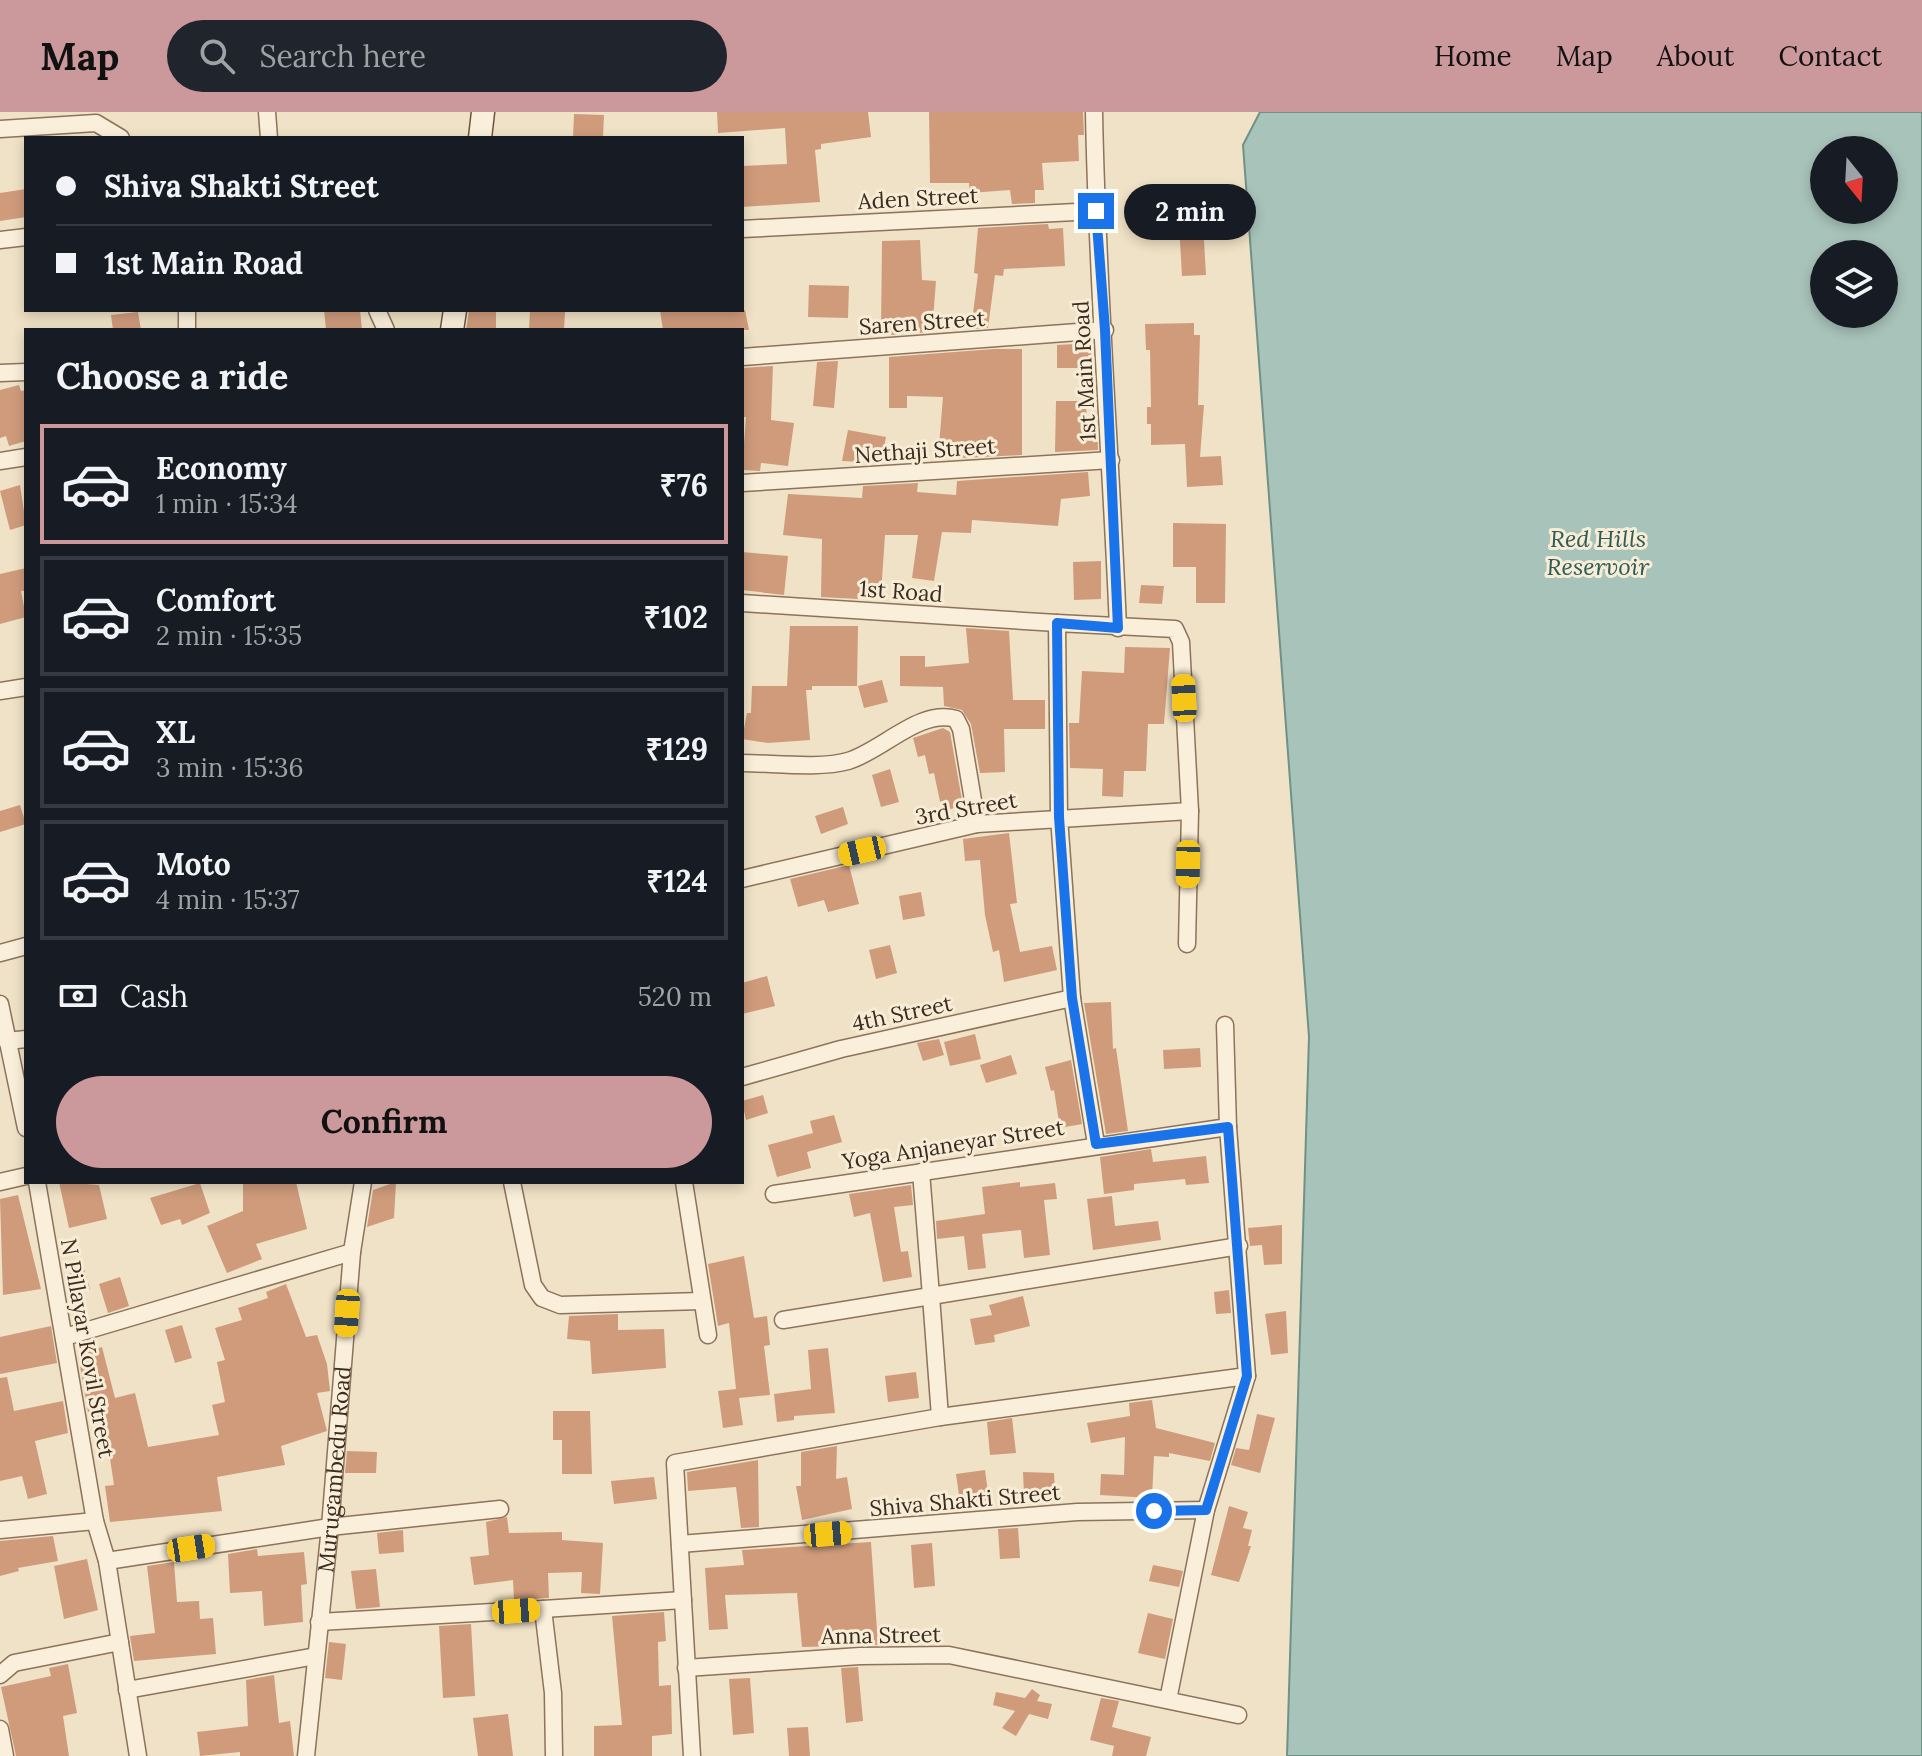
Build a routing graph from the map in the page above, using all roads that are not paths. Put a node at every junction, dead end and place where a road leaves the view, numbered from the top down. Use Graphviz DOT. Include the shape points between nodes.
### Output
graph roads {
  1 [pos="267,112"];
  2 [pos="484,112"];
  3 [pos="1094,112"];
  4 [pos="96,118"];
  5 [pos="0,129"];
  6 [pos="118,136"];
  7 [pos="269,136"];
  8 [pos="480,136"];
  9 [pos="1096,211"];
  10 [pos="744,229"];
  11 [pos="24,237"];
  12 [pos="0,240"];
  13 [pos="1105,330"];
  14 [pos="744,357"];
  15 [pos="24,372"];
  16 [pos="0,373"];
  17 [pos="24,457"];
  18 [pos="1111,460"];
  19 [pos="0,461"];
  20 [pos="744,483"];
  21 [pos="744,603"];
  22 [pos="1057,623"];
  23 [pos="1118,628"];
  24 [pos="24,687"];
  25 [pos="0,691"];
  26 [pos="744,763"];
  27 [pos="1190,811"];
  28 [pos="1059,817"];
  29 [pos="977,824"];
  30 [pos="744,879"];
  31 [pos="1187,944"];
  32 [pos="24,947"];
  33 [pos="0,953"];
  34 [pos="1072,998"];
  35 [pos="0,1004"];
  36 [pos="1225,1025"];
  37 [pos="24,1039"];
  38 [pos="7,1041"];
  39 [pos="744,1076"];
  40 [pos="24,1119"];
  41 [pos="1228,1127"];
  42 [pos="1096,1144"];
  43 [pos="921,1172"];
  44 [pos="24,1176"];
  45 [pos="0,1182"];
  46 [pos="37,1184"];
  47 [pos="363,1184"];
  48 [pos="512,1184"];
  49 [pos="684,1184"];
  50 [pos="774,1194"];
  51 [pos="1239,1246"];
  52 [pos="352,1252"];
  53 [pos="931,1296"];
  54 [pos="702,1301"];
  55 [pos="783,1320"];
  56 [pos="708,1335"];
  57 [pos="65,1337"];
  58 [pos="1247,1376"];
  59 [pos="940,1417"];
  60 [pos="500,1509"];
  61 [pos="1206,1510"];
  62 [pos="95,1521"];
  63 [pos="330,1527"];
  64 [pos="0,1530"];
  65 [pos="680,1544"];
  66 [pos="107,1561"];
  67 [pos="683,1600"];
  68 [pos="543,1609"];
  69 [pos="319,1622"];
  70 [pos="120,1642"];
  71 [pos="316,1656"];
  72 [pos="686,1668"];
  73 [pos="0,1675"];
  74 [pos="127,1690"];
  75 [pos="1168,1700"];
  76 [pos="1238,1715"];
  77 [pos="138,1756"];
  78 [pos="306,1756"];
  79 [pos="554,1756"];
  80 [pos="692,1756"];
  1 -- 7 [label="street"];
  2 -- 8 [label="street"];
  3 -- 9 [label="street, 1st Main Road"];
  4 -- 5 [label="street"];
  4 -- 6 [label="street"];
  9 -- 10 [label="street, Aden Street"];
  9 -- 13 [label="street, 1st Main Road"];
  11 -- 12 [label="street"];
  13 -- 14 [label="street, Saren Street"];
  13 -- 18 [label="street, 1st Main Road"];
  15 -- 16 [label="street"];
  17 -- 19 [label="street"];
  18 -- 20 [label="street, Nethaji Street"];
  18 -- 23 [label="street, 1st Main Road"];
  21 -- 22 [label="street, 1st Road"];
  22 -- 23 [label="street, 1st Road"];
  22 -- 28 [label="street"];
  23 -- 27 [label="street, 1st Road" via="1175,629 1179,635"];
  24 -- 25 [label="street"];
  26 -- 29 [label="street" via="844,762 930,718 946,716 956,719 961,729"];
  27 -- 28 [label="street, 3rd Street"];
  27 -- 31 [label="street"];
  28 -- 29 [label="street, 3rd Street"];
  28 -- 34 [label="street"];
  29 -- 30 [label="street, 3rd Street"];
  32 -- 33 [label="street"];
  34 -- 39 [label="street, 4th Street" via="841,1049"];
  34 -- 42 [label="street"];
  35 -- 38 [label="street"];
  36 -- 41 [label="street"];
  37 -- 38 [label="street"];
  38 -- 40 [label="street"];
  41 -- 42 [label="street, Yoga Anjaneyar Street"];
  41 -- 51 [label="street"];
  42 -- 43 [label="street, Yoga Anjaneyar Street"];
  43 -- 50 [label="street, Yoga Anjaneyar Street"];
  43 -- 53 [label="street"];
  44 -- 45 [label="street"];
  46 -- 57 [label="street, N Pillayar Kovil Street"];
  47 -- 52 [label="street, Murugambedu Road"];
  48 -- 54 [label="street" via="533,1285 542,1298 560,1305"];
  49 -- 54 [label="street"];
  51 -- 53 [label="street"];
  51 -- 58 [label="street"];
  52 -- 57 [label="street"];
  52 -- 63 [label="street, Murugambedu Road"];
  53 -- 55 [label="street"];
  53 -- 59 [label="street"];
  54 -- 56 [label="street"];
  57 -- 62 [label="street, N Pillayar Kovil Street"];
  58 -- 59 [label="street"];
  58 -- 61 [label="street"];
  59 -- 65 [label="street" via="675,1463"];
  60 -- 63 [label="street"];
  61 -- 65 [label="street, Shiva Shakti Street" via="1077,1512"];
  61 -- 75 [label="street"];
  62 -- 64 [label="street"];
  62 -- 66 [label="street, N Pillayar Kovil Street"];
  63 -- 66 [label="street"];
  63 -- 69 [label="street, Murugambedu Road"];
  65 -- 67 [label="street"];
  66 -- 70 [label="street, N Pillayar Kovil Street"];
  67 -- 68 [label="street"];
  67 -- 72 [label="street"];
  68 -- 69 [label="street"];
  68 -- 79 [label="street"];
  69 -- 71 [label="street, Murugambedu Road"];
  70 -- 73 [label="street" via="14,1663"];
  70 -- 74 [label="street, N Pillayar Kovil Street"];
  71 -- 74 [label="street"];
  71 -- 78 [label="street, Murugambedu Road"];
  72 -- 75 [label="street, Anna Street" via="949,1655"];
  72 -- 80 [label="street"];
  74 -- 77 [label="street, N Pillayar Kovil Street"];
  75 -- 76 [label="street, Anna Street"];
}
